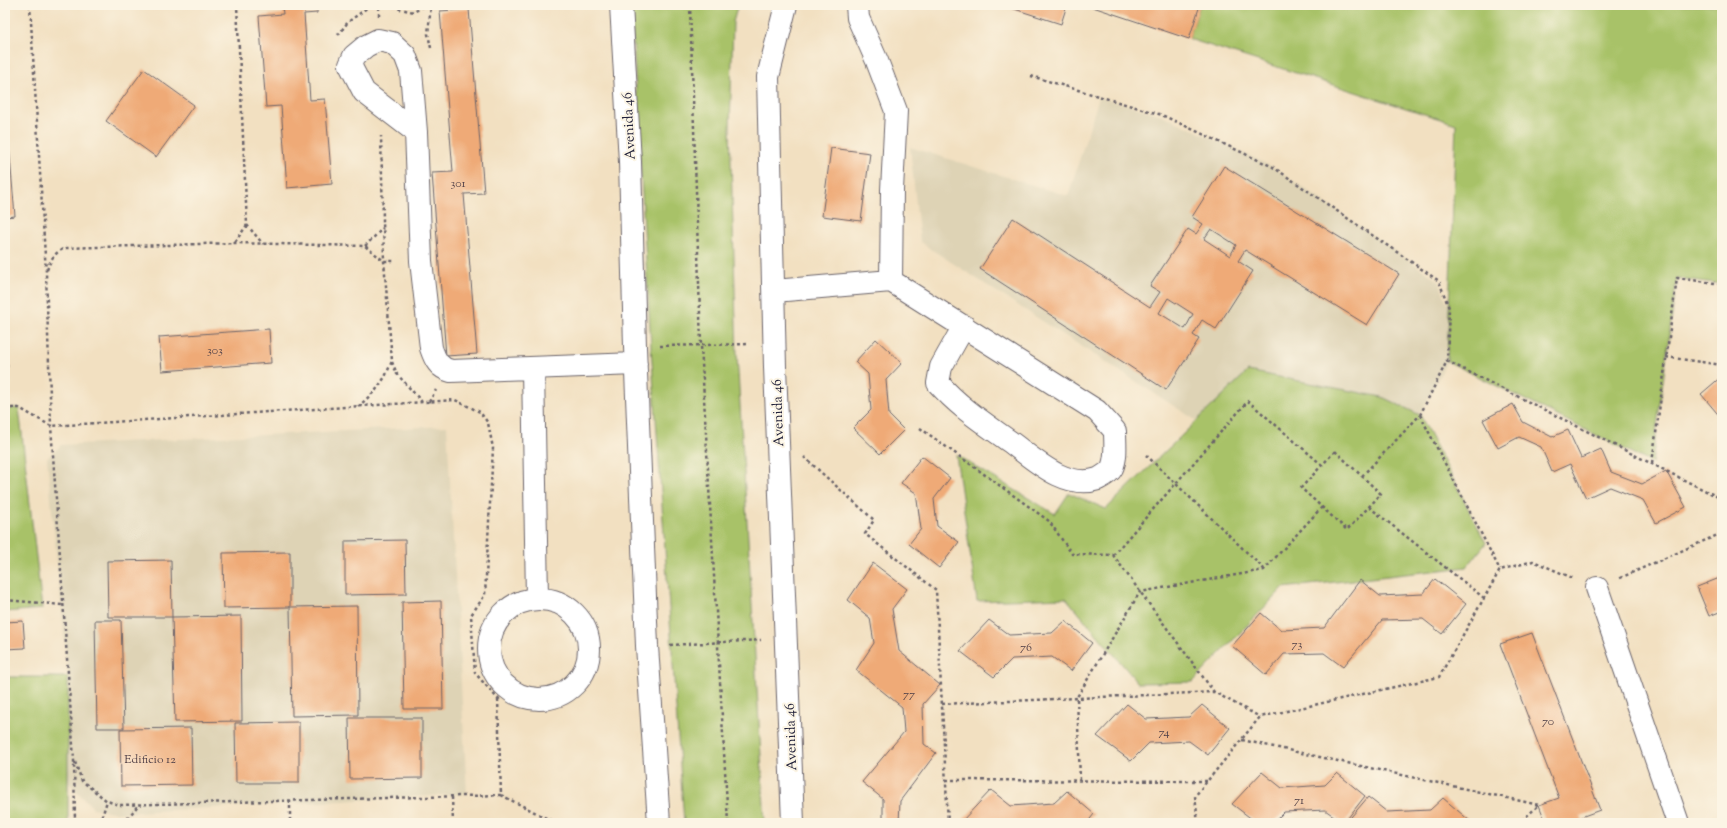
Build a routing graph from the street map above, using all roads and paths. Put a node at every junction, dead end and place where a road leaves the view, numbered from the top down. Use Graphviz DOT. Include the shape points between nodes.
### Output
graph roads {
  1 [pos="30,5"];
  2 [pos="237,5"];
  3 [pos="371,5"];
  4 [pos="394,5"];
  5 [pos="425,5"];
  6 [pos="621,5"];
  7 [pos="690,5"];
  8 [pos="786,5"];
  9 [pos="857,5"];
  10 [pos="337,39"];
  11 [pos="1031,76"];
  12 [pos="416,132"];
  13 [pos="381,134"];
  14 [pos="247,225"];
  15 [pos="383,228"];
  16 [pos="235,243"];
  17 [pos="263,244"];
  18 [pos="365,246"];
  19 [pos="384,261"];
  20 [pos="421,261"];
  21 [pos="46,273"];
  22 [pos="891,281"];
  23 [pos="1722,284"];
  24 [pos="774,291"];
  25 [pos="964,326"];
  26 [pos="775,344"];
  27 [pos="701,345"];
  28 [pos="635,355"];
  29 [pos="1666,357"];
  30 [pos="392,361"];
  31 [pos="1447,361"];
  32 [pos="1722,365"];
  33 [pos="533,368"];
  34 [pos="422,402"];
  35 [pos="358,407"];
  36 [pos="5,408"];
  37 [pos="1420,415"];
  38 [pos="51,426"];
  39 [pos="920,428"];
  40 [pos="778,433"];
  41 [pos="1146,455"];
  42 [pos="1652,463"];
  43 [pos="1322,465"];
  44 [pos="1362,476"];
  45 [pos="1176,483"];
  46 [pos="1722,499"];
  47 [pos="1322,507"];
  48 [pos="1369,507"];
  49 [pos="1722,533"];
  50 [pos="1113,555"];
  51 [pos="1264,570"];
  52 [pos="1500,570"];
  53 [pos="1597,588"];
  54 [pos="1140,592"];
  55 [pos="537,598"];
  56 [pos="1484,598"];
  57 [pos="5,600"];
  58 [pos="63,605"];
  59 [pos="786,639"];
  60 [pos="718,643"];
  61 [pos="646,646"];
  62 [pos="1214,692"];
  63 [pos="507,696"];
  64 [pos="1077,697"];
  65 [pos="942,704"];
  66 [pos="1260,717"];
  67 [pos="1242,740"];
  68 [pos="74,760"];
  69 [pos="946,780"];
  70 [pos="1080,780"];
  71 [pos="1208,781"];
  72 [pos="501,795"];
  73 [pos="452,797"];
  74 [pos="290,800"];
  75 [pos="107,801"];
  76 [pos="139,804"];
  77 [pos="75,823"];
  78 [pos="100,823"];
  79 [pos="124,823"];
  80 [pos="290,823"];
  81 [pos="453,823"];
  82 [pos="556,823"];
  83 [pos="659,823"];
  84 [pos="728,823"];
  85 [pos="793,823"];
  86 [pos="948,823"];
  87 [pos="1198,823"];
  88 [pos="1519,823"];
  89 [pos="1678,823"];
  1 -- 21 [label="path"];
  2 -- 14 [label="path"];
  3 -- 10 [label="path" via="348,22"];
  4 -- 5 [label="path" via="396,8 414,12"];
  6 -- 28 [label="street, Avenida 46" via="630,162"];
  7 -- 27 [label="path"];
  8 -- 24 [label="street, Avenida 46" via="768,77"];
  9 -- 22 [label="street" via="858,18 878,61 896,111"];
  11 -- 31 [label="path" via="1162,115 1273,167 1439,281 1449,308"];
  12 -- 20 [label="street"];
  13 -- 15 [label="path"];
  14 -- 16 [label="path"];
  14 -- 17 [label="path"];
  15 -- 18 [label="path"];
  15 -- 19 [label="path"];
  16 -- 17 [label="path"];
  16 -- 21 [label="path" via="65,248 56,252 50,259"];
  17 -- 18 [label="path"];
  18 -- 19 [label="path"];
  19 -- 20 [label="path"];
  19 -- 30 [label="path"];
  20 -- 33 [label="street" via="431,348 435,360 444,370 452,372"];
  21 -- 38 [label="path"];
  22 -- 24 [label="street"];
  22 -- 25 [label="street"];
  23 -- 29 [label="path" via="1677,278"];
  24 -- 26 [label="street, Avenida 46"];
  25 -- 25 [label="street" via="1097,411 1115,431 1116,453 1112,468 1101,477 1088,482 1067,479 1042,465 954,401 938,384 941,367"];
  26 -- 27 [label="path"];
  26 -- 40 [label="street, Avenida 46"];
  27 -- 28 [label="path"];
  27 -- 60 [label="path"];
  28 -- 33 [label="street"];
  28 -- 61 [label="street, Avenida 46"];
  29 -- 32 [label="path"];
  29 -- 42 [label="path"];
  30 -- 34 [label="path" via="397,374"];
  30 -- 35 [label="path" via="376,390"];
  31 -- 37 [label="path"];
  31 -- 42 [label="path"];
  33 -- 55 [label="street"];
  34 -- 35 [label="path"];
  34 -- 63 [label="path" via="455,400 480,412 488,423 493,448 485,595 471,615 475,673"];
  35 -- 38 [label="path"];
  36 -- 38 [label="path" via="19,408"];
  37 -- 44 [label="path"];
  37 -- 52 [label="path"];
  38 -- 58 [label="path"];
  39 -- 50 [label="path" via="1050,521 1072,554"];
  40 -- 59 [label="street, Avenida 46"];
  40 -- 65 [label="path" via="874,520 865,534 936,590"];
  41 -- 45 [label="path"];
  42 -- 46 [label="path"];
  43 -- 44 [label="path" via="1335,451"];
  43 -- 45 [label="path" via="1248,401"];
  43 -- 47 [label="path" via="1301,488"];
  44 -- 48 [label="path" via="1381,494"];
  45 -- 50 [label="path"];
  45 -- 51 [label="path"];
  47 -- 48 [label="path" via="1347,530"];
  47 -- 51 [label="path"];
  48 -- 56 [label="path"];
  49 -- 53 [label="path"];
  50 -- 54 [label="path"];
  51 -- 54 [label="path"];
  52 -- 53 [label="path" via="1533,561"];
  52 -- 56 [label="path"];
  53 -- 89 [label="street"];
  54 -- 62 [label="path"];
  54 -- 64 [label="path"];
  55 -- 63 [label="street" via="521,602 507,610 496,622 490,637 488,654 493,670"];
  55 -- 63 [label="street" via="554,600 569,608 581,620 588,635 590,652 586,668 577,683 564,693 548,698 531,699"];
  56 -- 66 [label="path" via="1439,677"];
  57 -- 58 [label="path"];
  58 -- 68 [label="path"];
  59 -- 60 [label="path"];
  59 -- 85 [label="street, Avenida 46"];
  60 -- 61 [label="path"];
  60 -- 84 [label="path"];
  61 -- 83 [label="street, Avenida 46"];
  62 -- 64 [label="path"];
  62 -- 66 [label="path"];
  63 -- 72 [label="path"];
  64 -- 65 [label="path"];
  64 -- 70 [label="path"];
  65 -- 69 [label="path"];
  66 -- 67 [label="path"];
  67 -- 71 [label="path"];
  67 -- 88 [label="path" via="1539,805"];
  68 -- 75 [label="path" via="82,781"];
  68 -- 77 [label="path"];
  69 -- 70 [label="path"];
  69 -- 86 [label="path"];
  70 -- 71 [label="path"];
  71 -- 87 [label="path" via="1195,796"];
  72 -- 73 [label="path"];
  72 -- 82 [label="path"];
  73 -- 74 [label="path"];
  73 -- 81 [label="path"];
  74 -- 76 [label="path"];
  74 -- 80 [label="path"];
  75 -- 76 [label="path" via="119,805"];
  75 -- 78 [label="path"];
  76 -- 79 [label="path"];
}
